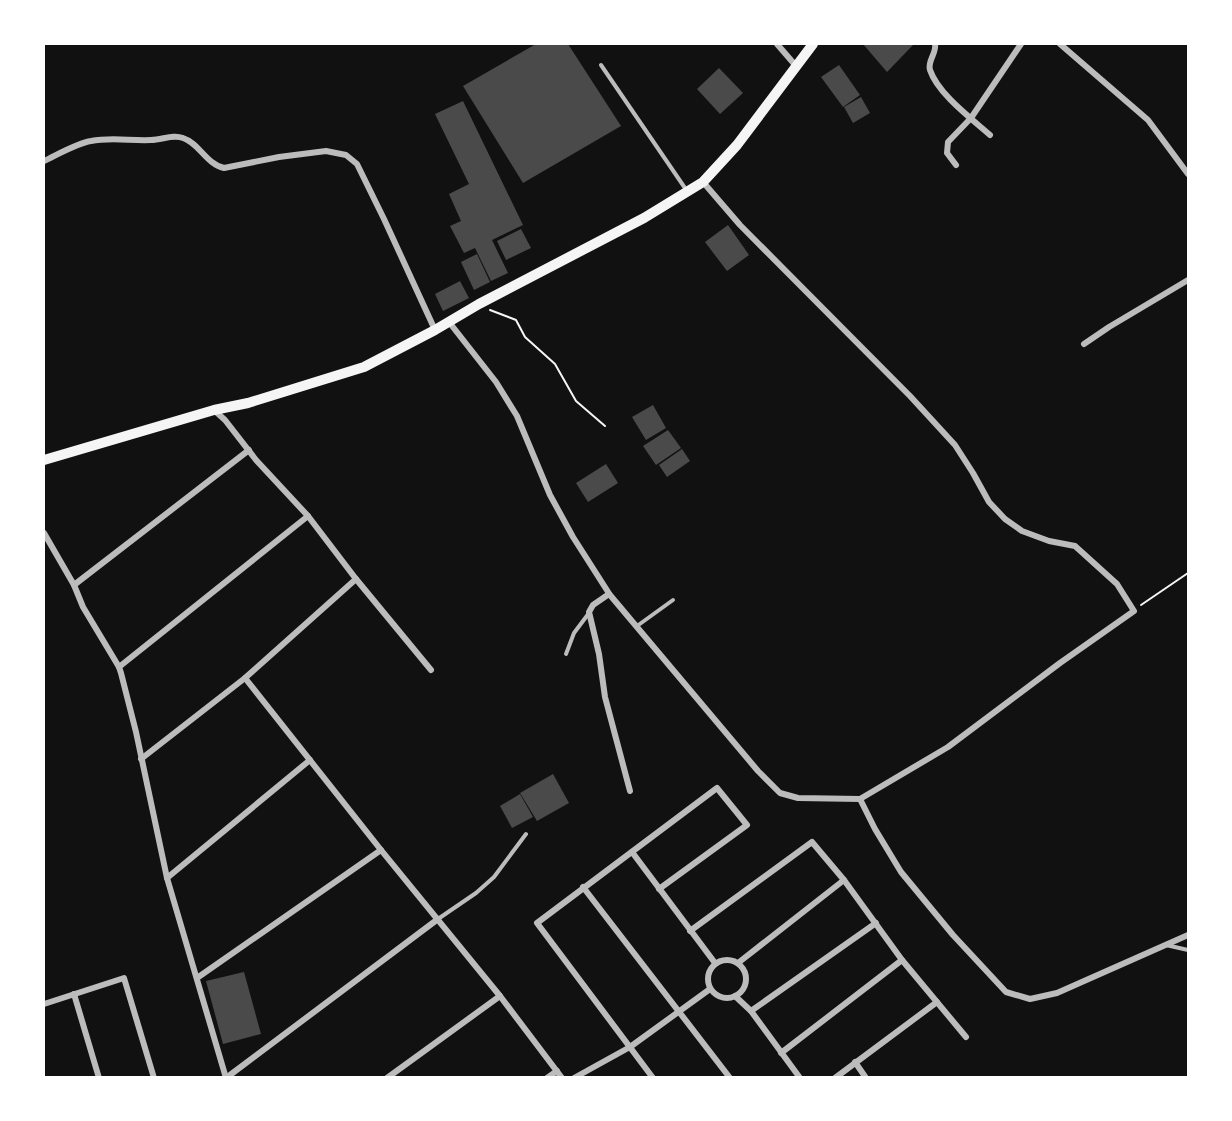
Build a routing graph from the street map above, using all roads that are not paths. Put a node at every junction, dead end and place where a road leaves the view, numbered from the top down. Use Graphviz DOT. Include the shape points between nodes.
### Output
graph roads {
  1 [pos="777,44"];
  2 [pos="813,44"];
  3 [pos="935,44"];
  4 [pos="1021,44"];
  5 [pos="1060,44"];
  6 [pos="601,65"];
  7 [pos="796,66"];
  8 [pos="971,118"];
  9 [pos="990,135"];
  10 [pos="44,161"];
  11 [pos="956,165"];
  12 [pos="1188,174"];
  13 [pos="703,182"];
  14 [pos="687,191"];
  15 [pos="1188,280"];
  16 [pos="449,322"];
  17 [pos="435,330"];
  18 [pos="1084,344"];
  19 [pos="214,410"];
  20 [pos="249,450"];
  21 [pos="44,460"];
  22 [pos="309,516"];
  23 [pos="44,533"];
  24 [pos="357,579"];
  25 [pos="74,585"];
  26 [pos="609,594"];
  27 [pos="673,600"];
  28 [pos="589,612"];
  29 [pos="636,627"];
  30 [pos="566,654"];
  31 [pos="119,667"];
  32 [pos="431,670"];
  33 [pos="245,678"];
  34 [pos="141,759"];
  35 [pos="310,760"];
  36 [pos="630,791"];
  37 [pos="860,799"];
  38 [pos="526,834"];
  39 [pos="381,850"];
  40 [pos="632,852"];
  41 [pos="167,878"];
  42 [pos="844,880"];
  43 [pos="584,887"];
  44 [pos="659,889"];
  45 [pos="438,919"];
  46 [pos="876,923"];
  47 [pos="690,931"];
  48 [pos="1188,935"];
  49 [pos="1166,945"];
  50 [pos="1188,950"];
  51 [pos="902,960"];
  52 [pos="715,963"];
  53 [pos="738,963"];
  54 [pos="197,978"];
  55 [pos="711,990"];
  56 [pos="74,994"];
  57 [pos="500,996"];
  58 [pos="735,996"];
  59 [pos="937,1002"];
  60 [pos="44,1004"];
  61 [pos="751,1011"];
  62 [pos="679,1012"];
  63 [pos="966,1037"];
  64 [pos="630,1047"];
  65 [pos="781,1053"];
  66 [pos="855,1062"];
  67 [pos="557,1071"];
  68 [pos="99,1077"];
  69 [pos="154,1077"];
  70 [pos="226,1077"];
  71 [pos="387,1077"];
  72 [pos="547,1077"];
  73 [pos="562,1077"];
  74 [pos="574,1077"];
  75 [pos="653,1077"];
  76 [pos="730,1077"];
  77 [pos="800,1077"];
  78 [pos="835,1077"];
  79 [pos="866,1077"];
  1 -- 7 [label="street"];
  2 -- 7 [label="main road"];
  3 -- 8 [label="street" via="930,70 951,101"];
  4 -- 8 [label="street"];
  5 -- 12 [label="street" via="1148,120"];
  6 -- 14 [label="lane"];
  7 -- 13 [label="main road"];
  8 -- 9 [label="street"];
  8 -- 11 [label="street" via="948,142 947,153"];
  10 -- 17 [label="street" via="89,141 176,136 186,138 224,168 326,151 346,155 357,164"];
  13 -- 14 [label="main road"];
  13 -- 37 [label="street" via="740,225 955,445 989,502 1005,519 1022,531 1075,546 1117,584 1134,610 948,747"];
  14 -- 16 [label="main road"];
  15 -- 18 [label="street"];
  16 -- 17 [label="main road"];
  16 -- 26 [label="street" via="517,416 550,495"];
  17 -- 19 [label="main road" via="364,367"];
  19 -- 20 [label="street"];
  19 -- 21 [label="main road"];
  20 -- 22 [label="street"];
  20 -- 25 [label="street"];
  22 -- 24 [label="street"];
  22 -- 31 [label="street"];
  23 -- 25 [label="street"];
  24 -- 32 [label="street"];
  24 -- 33 [label="street"];
  25 -- 31 [label="street"];
  26 -- 28 [label="street"];
  26 -- 29 [label="street"];
  27 -- 29 [label="lane"];
  28 -- 30 [label="lane" via="574,633"];
  28 -- 36 [label="street" via="605,697"];
  29 -- 37 [label="street" via="780,793 798,798"];
  31 -- 34 [label="street"];
  33 -- 34 [label="street"];
  33 -- 35 [label="street"];
  34 -- 41 [label="street"];
  35 -- 39 [label="street"];
  35 -- 41 [label="street"];
  37 -- 49 [label="street" via="901,872 952,935 1006,992 1030,999 1057,993"];
  38 -- 45 [label="lane" via="494,877"];
  39 -- 45 [label="street"];
  39 -- 54 [label="street"];
  40 -- 43 [label="street"];
  40 -- 44 [label="street"];
  40 -- 44 [label="street" via="717,788 747,825"];
  41 -- 54 [label="street"];
  42 -- 46 [label="street"];
  42 -- 47 [label="street" via="812,842"];
  42 -- 53 [label="street"];
  43 -- 62 [label="street"];
  43 -- 64 [label="street" via="537,923"];
  44 -- 47 [label="street"];
  45 -- 57 [label="street"];
  45 -- 70 [label="street"];
  46 -- 51 [label="street"];
  46 -- 61 [label="street"];
  47 -- 52 [label="street"];
  48 -- 49 [label="street"];
  49 -- 50 [label="lane"];
  51 -- 59 [label="street"];
  51 -- 65 [label="street"];
  52 -- 53 [label="street"];
  52 -- 55 [label="street" via="707,982"];
  53 -- 58 [label="street" via="746,982"];
  54 -- 70 [label="street"];
  55 -- 58 [label="street" via="721,998"];
  55 -- 62 [label="street"];
  56 -- 60 [label="street"];
  56 -- 68 [label="street"];
  56 -- 69 [label="street" via="124,978"];
  57 -- 67 [label="street"];
  57 -- 71 [label="street"];
  58 -- 61 [label="street"];
  59 -- 63 [label="street"];
  59 -- 66 [label="street"];
  61 -- 65 [label="street"];
  62 -- 64 [label="street"];
  62 -- 76 [label="street"];
  64 -- 74 [label="street"];
  64 -- 75 [label="street"];
  65 -- 77 [label="street"];
  66 -- 78 [label="street"];
  66 -- 79 [label="street"];
  67 -- 72 [label="street"];
  67 -- 73 [label="street"];
}
